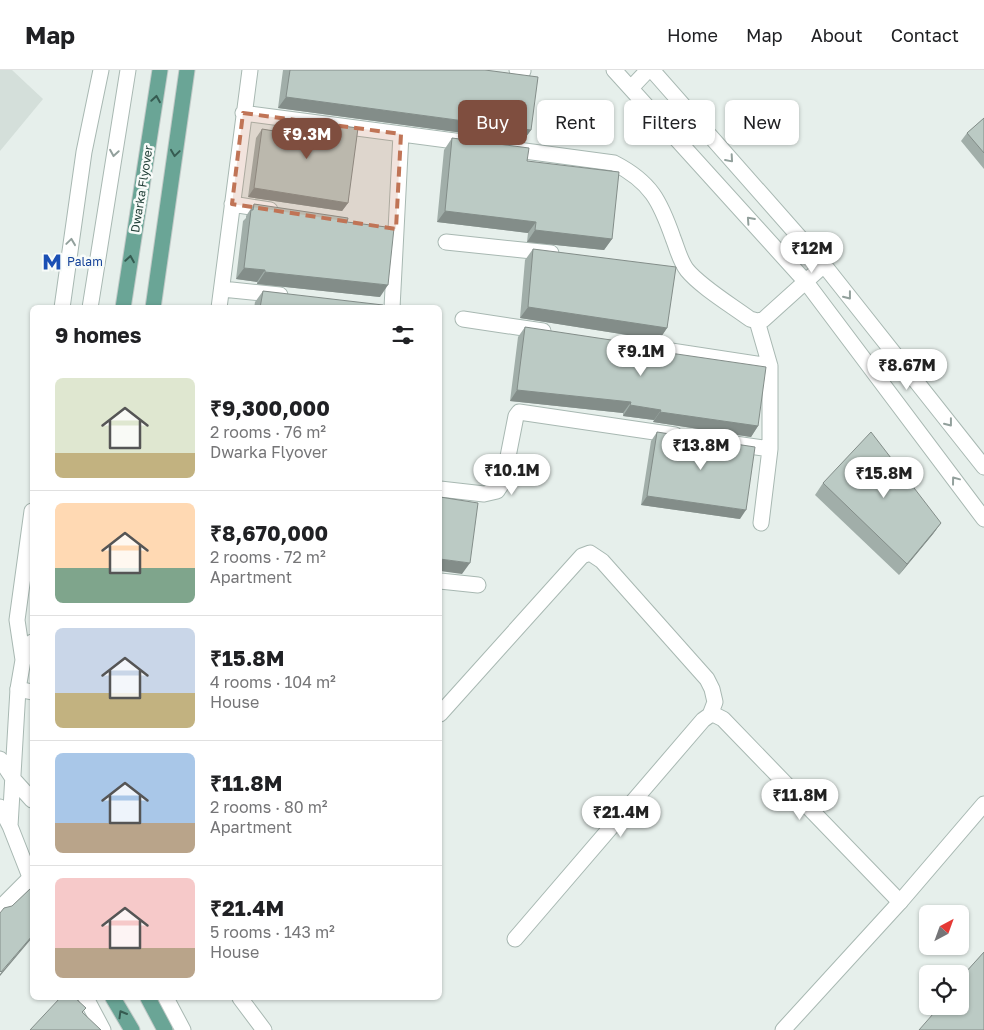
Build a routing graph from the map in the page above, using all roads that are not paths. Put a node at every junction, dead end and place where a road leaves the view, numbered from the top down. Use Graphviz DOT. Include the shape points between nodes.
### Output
graph roads {
  1 [pos="101,70"];
  2 [pos="128,70"];
  3 [pos="160,70"];
  4 [pos="187,70"];
  5 [pos="250,70"];
  6 [pos="614,70"];
  7 [pos="648,70"];
  8 [pos="652,70"];
  9 [pos="631,88"];
  10 [pos="244,113"];
  11 [pos="401,134"];
  12 [pos="232,204"];
  13 [pos="280,212"];
  14 [pos="446,242"];
  15 [pos="561,255"];
  16 [pos="824,265"];
  17 [pos="666,266"];
  18 [pos="686,268"];
  19 [pos="806,282"];
  20 [pos="222,289"];
  21 [pos="299,298"];
  22 [pos="62,305"];
  23 [pos="90,305"];
  24 [pos="123,305"];
  25 [pos="153,305"];
  26 [pos="219,305"];
  27 [pos="392,305"];
  28 [pos="463,319"];
  29 [pos="757,321"];
  30 [pos="562,334"];
  31 [pos="631,345"];
  32 [pos="770,366"];
  33 [pos="693,438"];
  34 [pos="722,442"];
  35 [pos="770,449"];
  36 [pos="984,468"];
  37 [pos="442,489"];
  38 [pos="984,519"];
  39 [pos="761,523"];
  40 [pos="30,526"];
  41 [pos="442,581"];
  42 [pos="478,585"];
  43 [pos="30,646"];
  44 [pos="23,660"];
  45 [pos="26,690"];
  46 [pos="442,712"];
  47 [pos="710,715"];
  48 [pos="0,759"];
  49 [pos="14,780"];
  50 [pos="30,798"];
  51 [pos="984,804"];
  52 [pos="0,807"];
  53 [pos="10,826"];
  54 [pos="30,875"];
  55 [pos="30,882"];
  56 [pos="900,902"];
  57 [pos="0,908"];
  58 [pos="515,938"];
  59 [pos="87,1000"];
  60 [pos="114,1000"];
  61 [pos="149,1000"];
  62 [pos="167,1000"];
  63 [pos="242,1000"];
  64 [pos="103,1030"];
  65 [pos="132,1030"];
  66 [pos="165,1030"];
  67 [pos="183,1030"];
  68 [pos="264,1030"];
  69 [pos="783,1030"];
  22 -- 1 [label="street, one-way" via="84,152"];
  2 -- 23 [label="street, one-way"];
  24 -- 3 [label="main road, Dwarka Flyover, one-way"];
  4 -- 25 [label="main road, one-way"];
  5 -- 10 [label="street"];
  6 -- 9 [label="street"];
  7 -- 9 [label="street"];
  8 -- 16 [label="street, one-way"];
  19 -- 9 [label="street, one-way"];
  10 -- 11 [label="street"];
  10 -- 12 [label="street"];
  11 -- 18 [label="street" via="614,163 646,185 657,198"];
  11 -- 27 [label="street" via="391,229"];
  12 -- 13 [label="street"];
  12 -- 20 [label="street"];
  14 -- 15 [label="street"];
  16 -- 19 [label="street"];
  16 -- 36 [label="street, one-way"];
  17 -- 18 [label="street"];
  18 -- 29 [label="street" via="697,280"];
  19 -- 29 [label="street" via="771,314"];
  38 -- 19 [label="street, one-way"];
  20 -- 21 [label="street"];
  20 -- 26 [label="street"];
  28 -- 30 [label="street"];
  29 -- 32 [label="street"];
  31 -- 32 [label="street"];
  32 -- 35 [label="street"];
  33 -- 37 [label="street" via="519,412 503,482 497,491 484,494"];
  34 -- 35 [label="street"];
  35 -- 39 [label="street"];
  40 -- 44 [label="street" via="17,620"];
  41 -- 42 [label="street"];
  43 -- 44 [label="street"];
  44 -- 45 [label="street"];
  45 -- 49 [label="street"];
  46 -- 47 [label="street" via="582,556 590,553 602,561 706,680 715,696"];
  47 -- 56 [label="street" via="723,719"];
  47 -- 58 [label="street"];
  48 -- 49 [label="street"];
  49 -- 50 [label="street"];
  49 -- 53 [label="street"];
  51 -- 56 [label="street"];
  52 -- 53 [label="street"];
  53 -- 54 [label="street"];
  55 -- 57 [label="street"];
  56 -- 69 [label="street"];
  59 -- 64 [label="street"];
  65 -- 60 [label="main road, one-way"];
  61 -- 66 [label="main road"];
  62 -- 67 [label="street"];
  63 -- 68 [label="street"];
}
